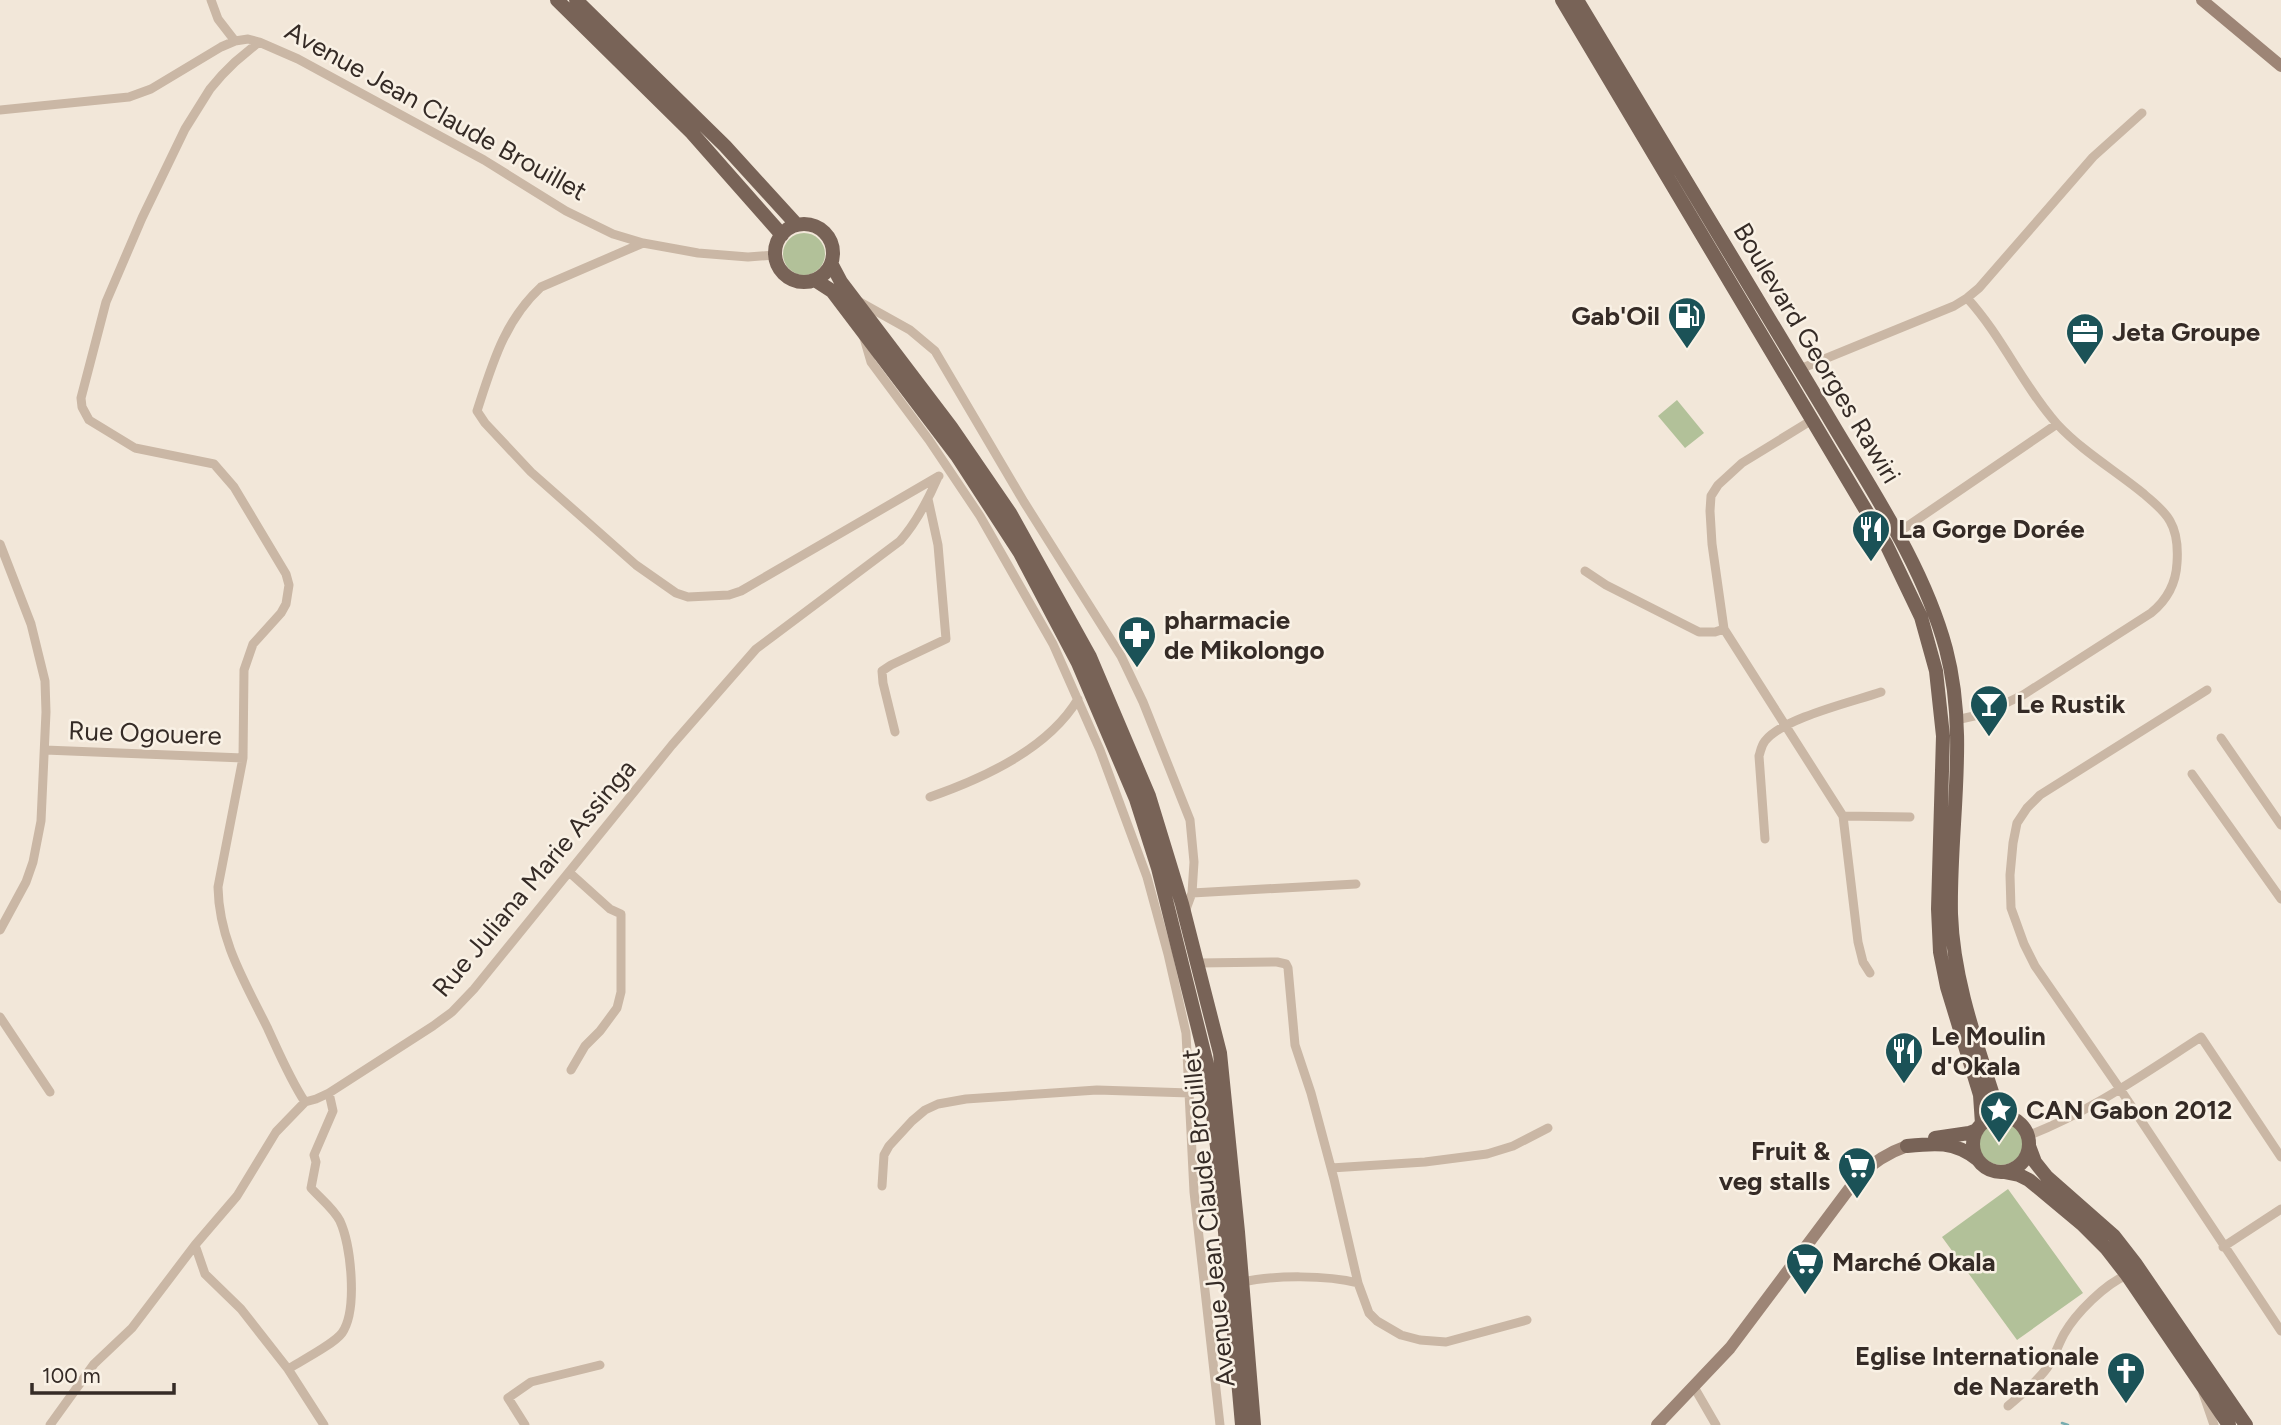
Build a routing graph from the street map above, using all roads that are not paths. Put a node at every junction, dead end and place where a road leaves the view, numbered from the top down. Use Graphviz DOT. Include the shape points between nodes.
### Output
graph roads {
  1 [pos="211,0"];
  2 [pos="557,0"];
  3 [pos="576,0"];
  4 [pos="1562,0"];
  5 [pos="1577,0"];
  6 [pos="2202,0"];
  7 [pos="235,41"];
  8 [pos="259,42"];
  9 [pos="2281,66"];
  10 [pos="0,110"];
  11 [pos="2142,113"];
  12 [pos="797,225"];
  13 [pos="782,234"];
  14 [pos="643,243"];
  15 [pos="775,255"];
  16 [pos="832,265"];
  17 [pos="815,280"];
  18 [pos="1968,298"];
  19 [pos="855,299"];
  20 [pos="863,332"];
  21 [pos="1800,369"];
  22 [pos="1812,421"];
  23 [pos="2057,424"];
  24 [pos="949,469"];
  25 [pos="938,477"];
  26 [pos="928,499"];
  27 [pos="1896,534"];
  28 [pos="0,544"];
  29 [pos="1585,571"];
  30 [pos="1724,629"];
  31 [pos="2207,690"];
  32 [pos="1881,692"];
  33 [pos="1078,699"];
  34 [pos="1956,720"];
  35 [pos="1784,725"];
  36 [pos="895,732"];
  37 [pos="2221,738"];
  38 [pos="45,750"];
  39 [pos="243,758"];
  40 [pos="2192,774"];
  41 [pos="930,797"];
  42 [pos="1843,816"];
  43 [pos="1910,817"];
  44 [pos="2281,825"];
  45 [pos="1765,839"];
  46 [pos="570,873"];
  47 [pos="1356,884"];
  48 [pos="1192,893"];
  49 [pos="2281,899"];
  50 [pos="1185,913"];
  51 [pos="0,930"];
  52 [pos="1198,963"];
  53 [pos="1870,973"];
  54 [pos="0,1017"];
  55 [pos="571,1070"];
  56 [pos="2120,1090"];
  57 [pos="50,1093"];
  58 [pos="329,1093"];
  59 [pos="1190,1093"];
  60 [pos="305,1102"];
  61 [pos="2011,1118"];
  62 [pos="1980,1126"];
  63 [pos="1548,1128"];
  64 [pos="2028,1141"];
  65 [pos="1907,1146"];
  66 [pos="2281,1157"];
  67 [pos="1977,1159"];
  68 [pos="1331,1168"];
  69 [pos="2004,1172"];
  70 [pos="882,1185"];
  71 [pos="2281,1209"];
  72 [pos="195,1245"];
  73 [pos="2223,1247"];
  74 [pos="2127,1275"];
  75 [pos="1242,1282"];
  76 [pos="1358,1283"];
  77 [pos="1527,1320"];
  78 [pos="2281,1331"];
  79 [pos="600,1366"];
  80 [pos="288,1369"];
  81 [pos="2198,1378"];
  82 [pos="1694,1387"];
  83 [pos="2008,1406"];
  84 [pos="50,1425"];
  85 [pos="324,1425"];
  86 [pos="525,1425"];
  87 [pos="1220,1425"];
  88 [pos="1242,1425"];
  89 [pos="1254,1425"];
  90 [pos="1657,1425"];
  91 [pos="1716,1425"];
  92 [pos="2214,1425"];
  93 [pos="2229,1425"];
  94 [pos="2246,1425"];
  1 -- 7 [label="street" via="218,19"];
  2 -- 13 [label="main road" via="692,132"];
  3 -- 12 [label="main road" via="725,146"];
  4 -- 22 [label="main road, Boulevard Georges Rawiri"];
  5 -- 21 [label="main road, Boulevard Georges Rawiri"];
  6 -- 9 [label="street"];
  7 -- 8 [label="street, Avenue Jean Claude Brouillet"];
  7 -- 10 [label="street, Avenue Jean Claude Brouillet" via="129,97"];
  8 -- 14 [label="street, Avenue Jean Claude Brouillet" via="484,160 583,220"];
  8 -- 39 [label="street" via="222,75 184,129 106,302 81,398 89,420 135,448 214,464 241,496 286,574 286,604 253,644 244,670"];
  11 -- 18 [label="street" via="2093,157"];
  12 -- 13 [label="main road"];
  12 -- 16 [label="main road" via="824,232 832,247"];
  13 -- 15 [label="main road"];
  14 -- 15 [label="street, Avenue Jean Claude Brouillet" via="728,256"];
  14 -- 25 [label="street" via="541,287 528,299 502,338 477,411 531,472 636,565 688,597 729,595"];
  15 -- 17 [label="main road" via="787,277"];
  16 -- 17 [label="main road"];
  16 -- 19 [label="main road, Avenue Jean Claude Brouillet"];
  17 -- 20 [label="main road, Avenue Jean Claude Brouillet" via="832,291"];
  18 -- 21 [label="street"];
  18 -- 23 [label="street"];
  19 -- 48 [label="street" via="910,330 935,351 1121,656 1190,820"];
  19 -- 50 [label="main road, Avenue Jean Claude Brouillet" via="981,469 1072,624 1145,786"];
  20 -- 24 [label="street" via="871,362"];
  20 -- 88 [label="main road, Avenue Jean Claude Brouillet" via="957,456 1020,552 1092,692 1148,833 1208,1064"];
  21 -- 27 [label="main road, Boulevard Georges Rawiri"];
  22 -- 30 [label="street" via="1742,463 1712,496 1712,544"];
  22 -- 62 [label="main road, Boulevard Georges Rawiri" via="1903,577 1931,653 1943,736 1940,952 1980,1095"];
  23 -- 27 [label="street"];
  23 -- 34 [label="street" via="2169,520 2178,560 2173,584 2161,605 2108,642 2004,705"];
  24 -- 25 [label="street"];
  24 -- 33 [label="street" via="1012,570"];
  25 -- 26 [label="street, Rue Juliana Marie Assinga"];
  26 -- 36 [label="street" via="946,639 882,671"];
  26 -- 46 [label="street, Rue Juliana Marie Assinga" via="900,541 756,649"];
  27 -- 34 [label="main road, Boulevard Georges Rawiri" via="1938,622"];
  28 -- 38 [label="street" via="31,624 45,681"];
  29 -- 30 [label="street" via="1699,632"];
  30 -- 35 [label="street"];
  31 -- 56 [label="street" via="2040,794 2017,823 2010,875 2011,908 2017,925 2035,966"];
  32 -- 35 [label="street"];
  33 -- 41 [label="street" via="1056,729 1032,746 980,778"];
  33 -- 59 [label="street" via="1152,894 1182,1010"];
  34 -- 61 [label="main road, Boulevard Georges Rawiri" via="1954,954 1993,1095"];
  35 -- 42 [label="street"];
  35 -- 45 [label="street" via="1766,739 1759,756"];
  37 -- 44 [label="street"];
  38 -- 39 [label="street, Rue Ogouere"];
  38 -- 51 [label="street" via="41,821 33,862"];
  39 -- 60 [label="street" via="218,887 220,918 229,948"];
  40 -- 49 [label="street"];
  42 -- 43 [label="street"];
  42 -- 53 [label="street" via="1858,942"];
  46 -- 55 [label="street" via="621,915 617,1008"];
  46 -- 58 [label="street, Rue Juliana Marie Assinga" via="452,1012"];
  47 -- 48 [label="street"];
  48 -- 50 [label="street"];
  50 -- 52 [label="main road, Avenue Jean Claude Brouillet"];
  52 -- 68 [label="street" via="1286,964 1295,1045"];
  52 -- 75 [label="main road, Avenue Jean Claude Brouillet" via="1222,1066"];
  54 -- 57 [label="street"];
  56 -- 64 [label="street"];
  56 -- 66 [label="street" via="2201,1037"];
  56 -- 73 [label="street"];
  58 -- 60 [label="street, Rue Juliana Marie Assinga"];
  58 -- 80 [label="street" via="332,1111 314,1155 311,1188 343,1228 350,1310 342,1334"];
  59 -- 70 [label="street" via="1097,1090 937,1104 912,1121 889,1146"];
  59 -- 87 [label="street" via="1194,1192"];
  60 -- 72 [label="street, Rue Juliana Marie Assinga" via="276,1132 237,1196"];
  61 -- 62 [label="main road" via="1996,1117"];
  61 -- 64 [label="main road"];
  62 -- 65 [label="main road" via="1957,1136"];
  62 -- 67 [label="main road" via="1973,1144"];
  63 -- 68 [label="street" via="1486,1154"];
  64 -- 69 [label="main road" via="2021,1163"];
  64 -- 94 [label="main road" via="2035,1162 2047,1177 2124,1248"];
  65 -- 67 [label="main road" via="1951,1145"];
  65 -- 82 [label="street" via="1887,1154 1858,1177 1734,1342"];
  67 -- 69 [label="main road" via="1989,1169"];
  68 -- 76 [label="street"];
  69 -- 74 [label="main road" via="2019,1175 2043,1191 2095,1237"];
  71 -- 73 [label="street"];
  72 -- 80 [label="street" via="205,1274 241,1309"];
  72 -- 84 [label="street, Rue Juliana Marie Assinga" via="132,1328 94,1364"];
  73 -- 78 [label="street"];
  74 -- 81 [label="main road"];
  74 -- 83 [label="street" via="2092,1301 2066,1330 2050,1365"];
  75 -- 76 [label="street" via="1331,1279"];
  75 -- 89 [label="main road, Avenue Jean Claude Brouillet"];
  76 -- 77 [label="street" via="1368,1313 1401,1335 1420,1340 1446,1342"];
  79 -- 86 [label="street" via="531,1382 508,1398"];
  80 -- 85 [label="street"];
  81 -- 92 [label="street"];
  81 -- 93 [label="main road"];
  82 -- 90 [label="street"];
  82 -- 91 [label="street"];
}
